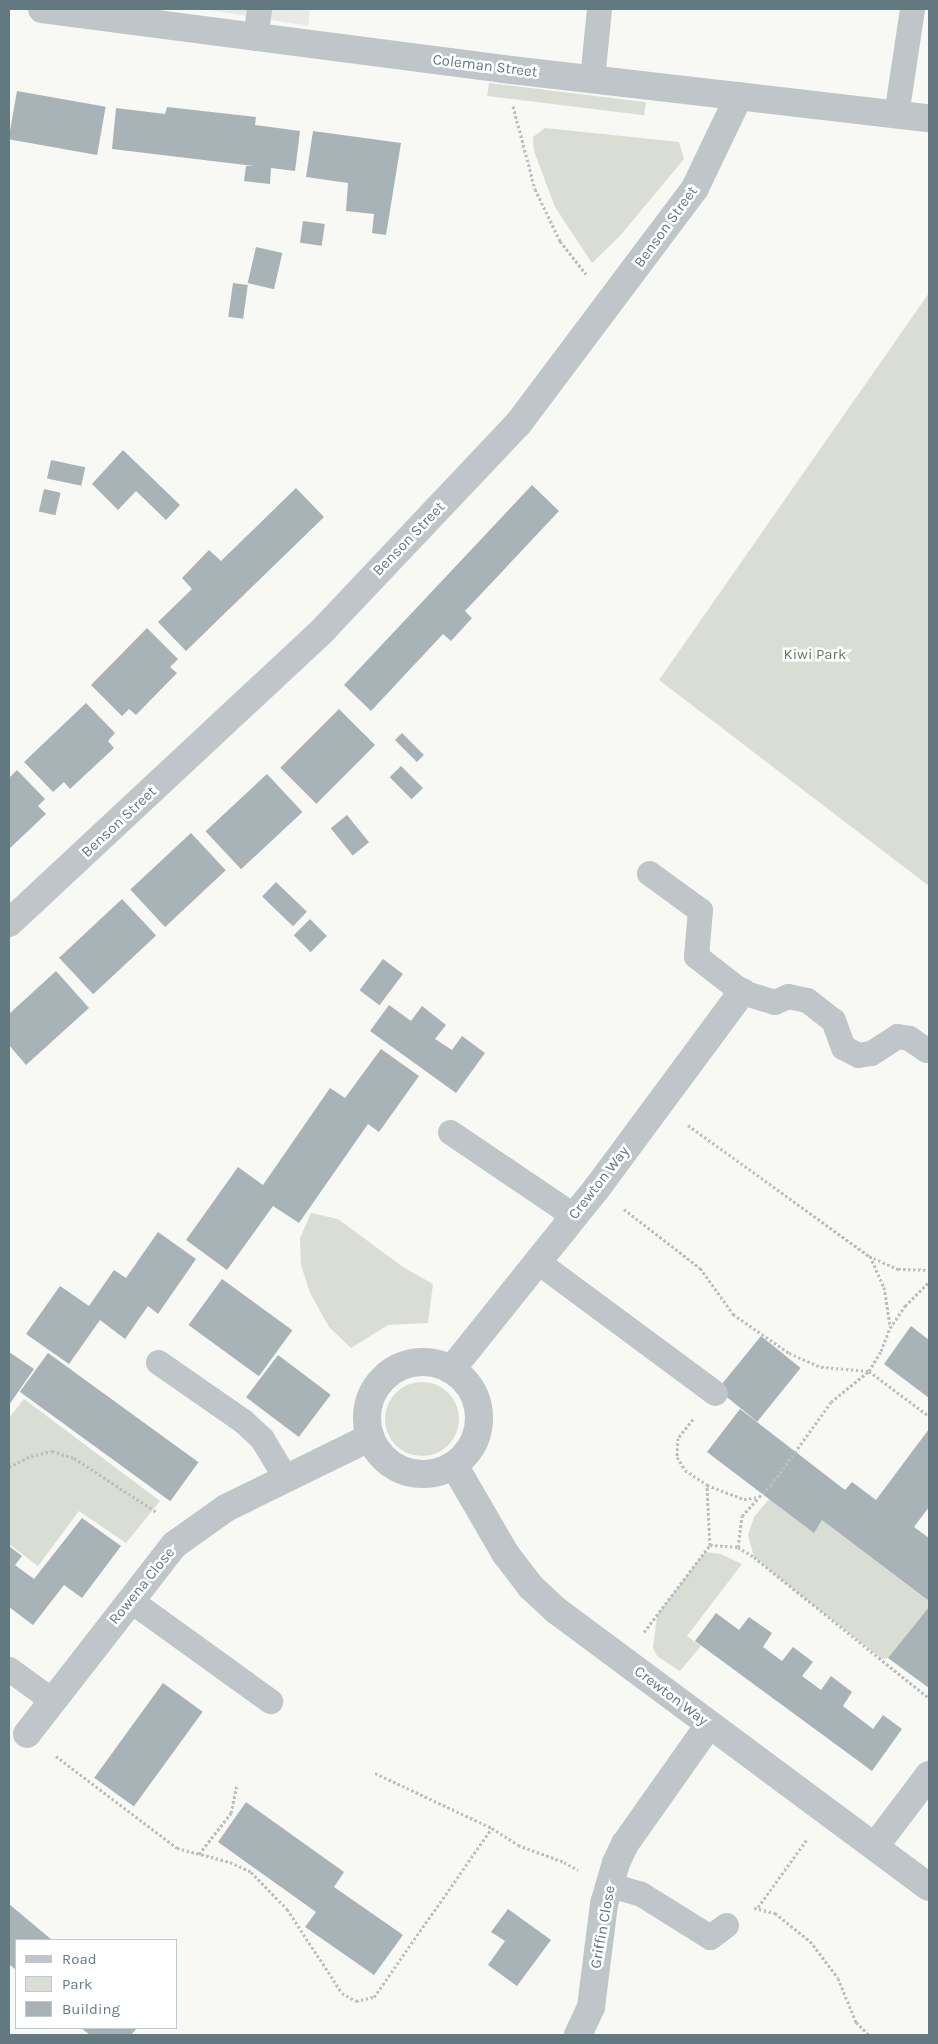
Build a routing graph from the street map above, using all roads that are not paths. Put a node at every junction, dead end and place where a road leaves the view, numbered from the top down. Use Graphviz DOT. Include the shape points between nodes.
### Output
graph roads {
  1 [pos="42,9"];
  2 [pos="258,9"];
  3 [pos="599,9"];
  4 [pos="912,9"];
  5 [pos="255,38"];
  6 [pos="592,79"];
  7 [pos="739,96"];
  8 [pos="896,115"];
  9 [pos="929,118"];
  10 [pos="649,873"];
  11 [pos="9,924"];
  12 [pos="742,992"];
  13 [pos="926,1050"];
  14 [pos="450,1132"];
  15 [pos="574,1216"];
  16 [pos="538,1262"];
  17 [pos="158,1362"];
  18 [pos="451,1370"];
  19 [pos="716,1394"];
  20 [pos="371,1437"];
  21 [pos="454,1465"];
  22 [pos="285,1477"];
  23 [pos="130,1600"];
  24 [pos="9,1669"];
  25 [pos="52,1700"];
  26 [pos="270,1701"];
  27 [pos="709,1725"];
  28 [pos="27,1734"];
  29 [pos="929,1775"];
  30 [pos="876,1845"];
  31 [pos="610,1884"];
  32 [pos="929,1887"];
  33 [pos="726,1925"];
  34 [pos="578,2035"];
  1 -- 5 [label="street, Coleman Street"];
  2 -- 5 [label="lane"];
  3 -- 6 [label="lane"];
  4 -- 8 [label="lane"];
  5 -- 6 [label="street, Coleman Street"];
  6 -- 7 [label="street, Coleman Street"];
  7 -- 8 [label="street, Coleman Street"];
  7 -- 11 [label="street, Benson Street" via="695,188 518,424 323,630"];
  8 -- 9 [label="street, Coleman Street"];
  10 -- 12 [label="lane" via="700,910 696,956"];
  12 -- 13 [label="lane" via="774,1002 788,996 807,1000 832,1020 843,1047 858,1055 871,1054 897,1036 909,1038"];
  12 -- 15 [label="street, Crewton Way"];
  14 -- 15 [label="lane"];
  15 -- 16 [label="street, Crewton Way"];
  16 -- 18 [label="street, Crewton Way"];
  16 -- 19 [label="lane"];
  17 -- 22 [label="lane" via="243,1420 262,1439"];
  18 -- 20 [label="street" via="422,1362 405,1365 388,1375 376,1388 368,1410"];
  18 -- 21 [label="street" via="471,1389 478,1403 479,1426 470,1449"];
  20 -- 21 [label="street" via="386,1461 409,1473 425,1475"];
  20 -- 22 [label="street, Rowena Close"];
  21 -- 27 [label="street, Crewton Way" via="506,1553 531,1587"];
  22 -- 23 [label="street, Rowena Close" via="226,1508 174,1545"];
  23 -- 25 [label="street, Rowena Close"];
  23 -- 26 [label="lane"];
  24 -- 25 [label="lane"];
  25 -- 28 [label="street, Rowena Close"];
  27 -- 30 [label="street, Crewton Way"];
  27 -- 31 [label="street, Griffin Close" via="625,1844"];
  29 -- 30 [label="street"];
  30 -- 32 [label="street, Crewton Way"];
  31 -- 33 [label="lane" via="641,1894 710,1937"];
  31 -- 34 [label="street, Griffin Close" via="604,1904 591,2007"];
}
